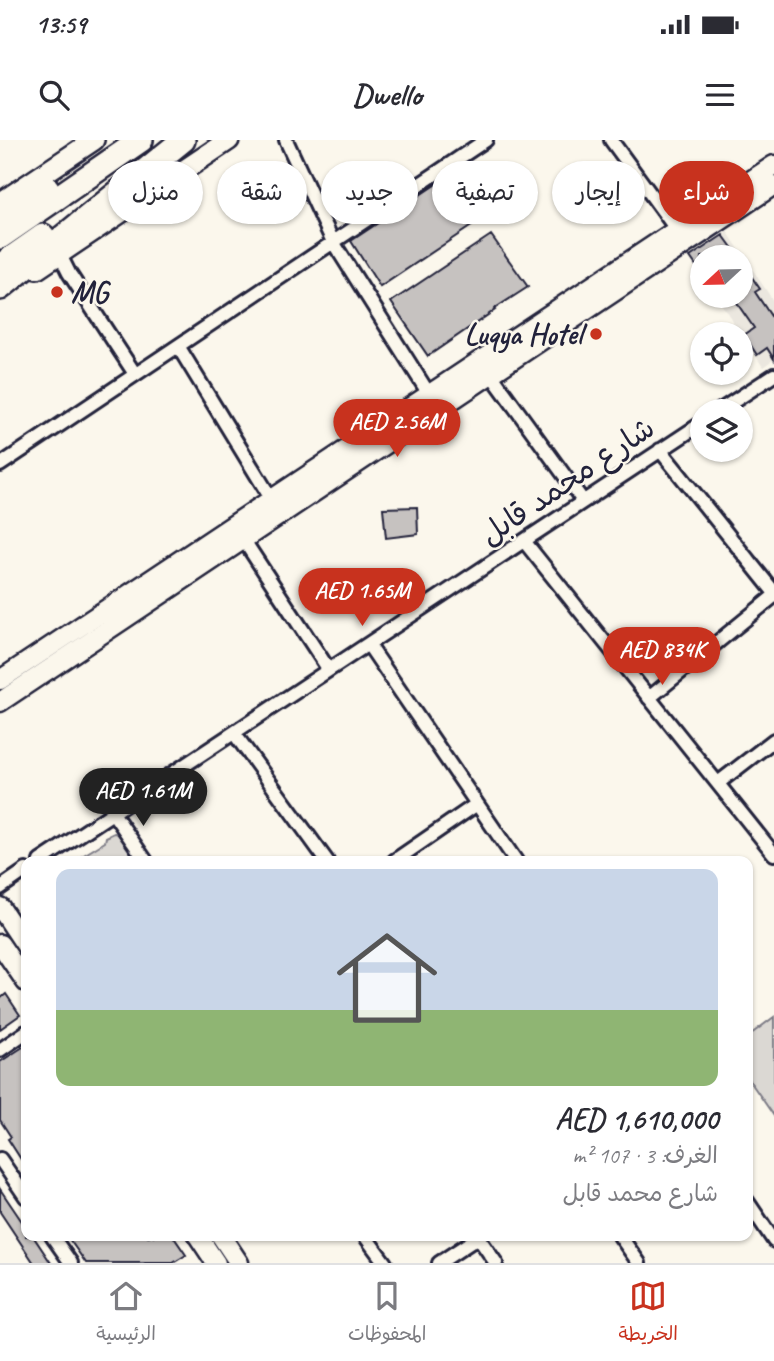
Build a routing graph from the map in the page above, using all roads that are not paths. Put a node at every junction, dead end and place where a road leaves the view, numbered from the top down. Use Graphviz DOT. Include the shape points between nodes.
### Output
graph roads {
  1 [pos="94,140"];
  2 [pos="129,140"];
  3 [pos="141,140"];
  4 [pos="182,140"];
  5 [pos="229,140"];
  6 [pos="286,140"];
  7 [pos="486,140"];
  8 [pos="611,140"];
  9 [pos="774,165"];
  10 [pos="774,186"];
  11 [pos="0,203"];
  12 [pos="0,215"];
  13 [pos="676,229"];
  14 [pos="0,237"];
  15 [pos="333,242"];
  16 [pos="60,255"];
  17 [pos="0,266"];
  18 [pos="0,290"];
  19 [pos="584,301"];
  20 [pos="178,346"];
  21 [pos="490,373"];
  22 [pos="135,374"];
  23 [pos="774,375"];
  24 [pos="429,394"];
  25 [pos="737,399"];
  26 [pos="690,431"];
  27 [pos="660,450"];
  28 [pos="0,465"];
  29 [pos="272,500"];
  30 [pos="583,501"];
  31 [pos="243,539"];
  32 [pos="524,541"];
  33 [pos="774,594"];
  34 [pos="368,644"];
  35 [pos="328,670"];
  36 [pos="0,680"];
  37 [pos="649,698"];
  38 [pos="0,702"];
  39 [pos="234,733"];
  40 [pos="774,740"];
  41 [pos="718,783"];
  42 [pos="477,804"];
  43 [pos="113,813"];
  44 [pos="774,854"];
  45 [pos="48,856"];
  46 [pos="143,856"];
  47 [pos="323,856"];
  48 [pos="401,856"];
  49 [pos="513,856"];
  50 [pos="21,873"];
  51 [pos="0,888"];
  52 [pos="0,907"];
  53 [pos="21,938"];
  54 [pos="0,944"];
  55 [pos="21,975"];
  56 [pos="21,1035"];
  57 [pos="0,1049"];
  58 [pos="0,1159"];
  59 [pos="21,1190"];
  60 [pos="753,1210"];
  61 [pos="56,1241"];
  62 [pos="201,1241"];
  63 [pos="224,1241"];
  64 [pos="369,1241"];
  65 [pos="472,1241"];
  66 [pos="482,1241"];
  67 [pos="624,1241"];
  68 [pos="774,1241"];
  69 [pos="71,1263"];
  70 [pos="216,1263"];
  71 [pos="239,1263"];
  72 [pos="384,1263"];
  73 [pos="439,1263"];
  74 [pos="496,1263"];
  75 [pos="639,1263"];
  1 -- 11 [label="main road"];
  2 -- 12 [label="highway"];
  3 -- 14 [label="highway"];
  4 -- 17 [label="highway"];
  4 -- 18 [label="highway"];
  5 -- 16 [label="main road"];
  6 -- 15 [label="street"];
  7 -- 15 [label="street"];
  8 -- 13 [label="street"];
  9 -- 13 [label="street"];
  10 -- 19 [label="street"];
  13 -- 19 [label="street"];
  15 -- 20 [label="street"];
  15 -- 24 [label="street"];
  16 -- 18 [label="main road"];
  16 -- 22 [label="street"];
  19 -- 21 [label="street"];
  19 -- 24 [label="street"];
  20 -- 22 [label="street"];
  20 -- 29 [label="street"];
  21 -- 30 [label="street"];
  21 -- 31 [label="street"];
  22 -- 28 [label="street"];
  23 -- 25 [label="street"];
  24 -- 29 [label="street"];
  26 -- 27 [label="street, شارع محمد قابل"];
  27 -- 30 [label="street, شارع محمد قابل"];
  27 -- 33 [label="street"];
  29 -- 36 [label="street"];
  30 -- 32 [label="street, شارع محمد قابل"];
  31 -- 35 [label="street"];
  31 -- 38 [label="street"];
  32 -- 34 [label="street, شارع محمد قابل"];
  32 -- 37 [label="street"];
  33 -- 37 [label="street"];
  34 -- 35 [label="street, شارع محمد قابل"];
  34 -- 42 [label="street"];
  35 -- 39 [label="street, شارع محمد قابل"];
  37 -- 41 [label="street"];
  39 -- 43 [label="street, شارع محمد قابل"];
  39 -- 47 [label="street"];
  40 -- 41 [label="street"];
  41 -- 44 [label="street"];
  42 -- 48 [label="street"];
  42 -- 49 [label="street"];
  43 -- 45 [label="street, شارع محمد قابل"];
  43 -- 46 [label="street"];
  50 -- 51 [label="street"];
  52 -- 53 [label="street"];
  54 -- 55 [label="street"];
  56 -- 57 [label="street"];
  58 -- 59 [label="street"];
  60 -- 68 [label="street"];
  61 -- 69 [label="street"];
  62 -- 70 [label="street"];
  63 -- 71 [label="street"];
  64 -- 72 [label="street"];
  65 -- 73 [label="street"];
  66 -- 74 [label="street"];
  67 -- 75 [label="street"];
}
